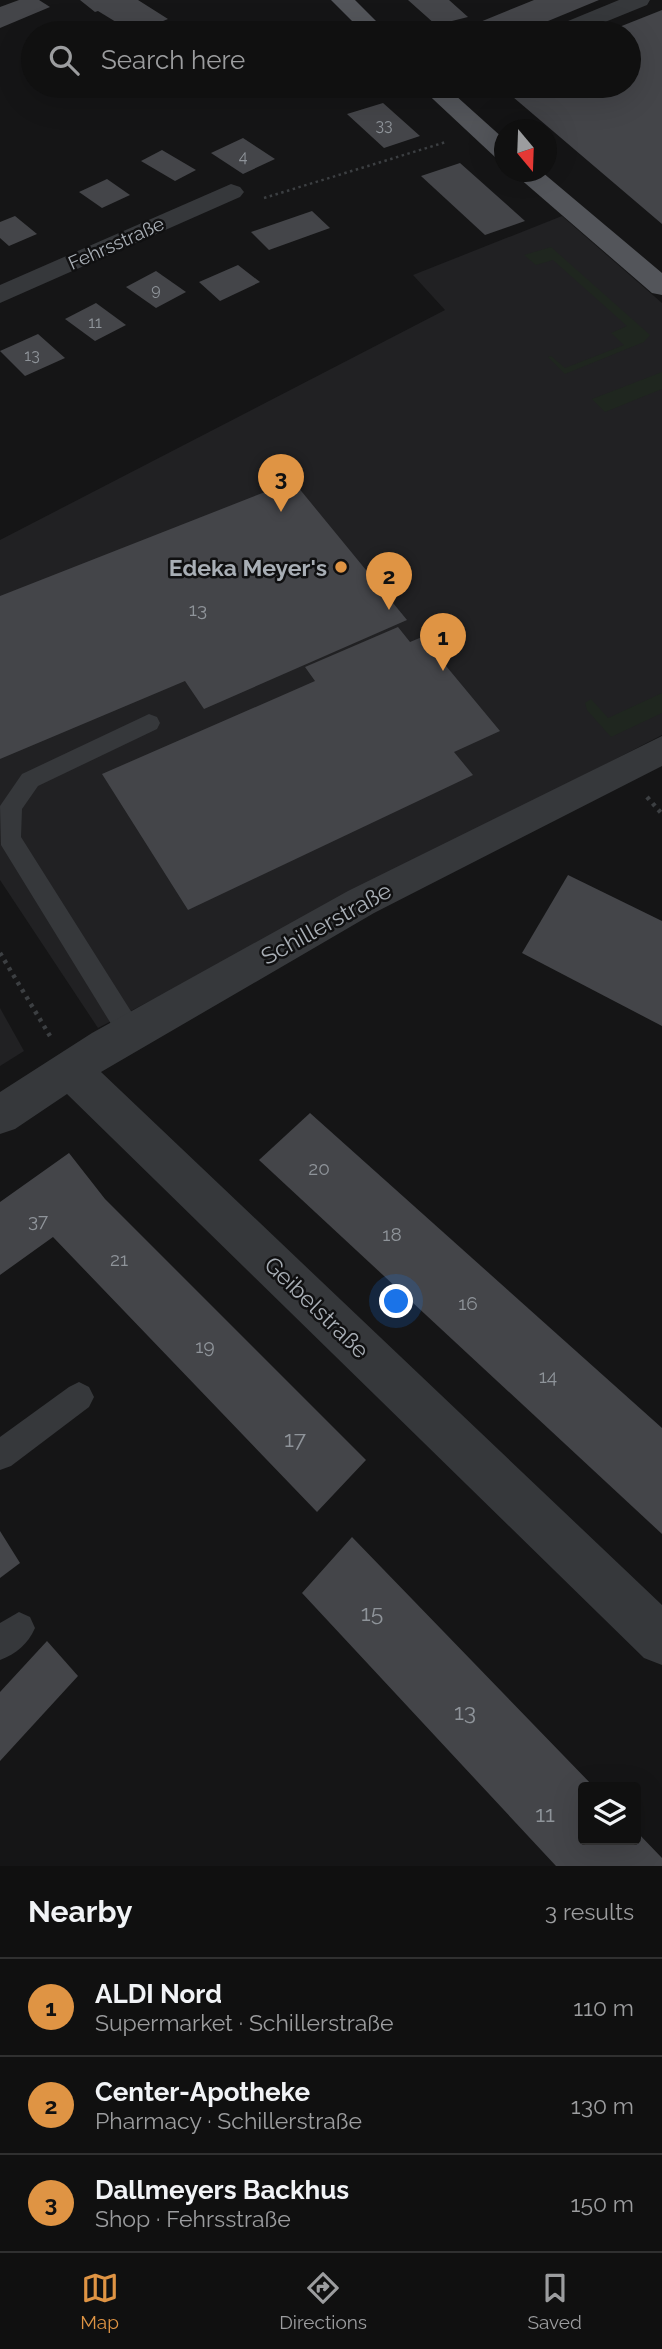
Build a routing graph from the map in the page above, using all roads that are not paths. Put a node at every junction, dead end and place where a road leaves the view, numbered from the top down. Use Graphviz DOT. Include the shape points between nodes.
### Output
graph roads {
  1 [pos="342,0"];
  2 [pos="639,0"];
  3 [pos="364,21"];
  4 [pos="587,21"];
  5 [pos="444,98"];
  6 [pos="494,143"];
  7 [pos="539,182"];
  8 [pos="232,192"];
  9 [pos="662,287"];
  10 [pos="0,295"];
  11 [pos="149,723"];
  12 [pos="662,750"];
  13 [pos="130,1032"];
  14 [pos="71,1070"];
  15 [pos="0,1115"];
  16 [pos="79,1397"];
  17 [pos="0,1455"];
  18 [pos="662,1640"];
  1 -- 3 [label="main road"];
  2 -- 4 [label="street"];
  5 -- 6 [label="main road"];
  7 -- 9 [label="main road"];
  8 -- 10 [label="street, Fehrsstraße"];
  11 -- 13 [label="lane" via="30,780 11,807 9,838"];
  12 -- 13 [label="street, Schillerstraße" via="361,902"];
  13 -- 14 [label="street, Schillerstraße"];
  14 -- 15 [label="street, Schillerstraße"];
  14 -- 18 [label="street, Geibelstraße"];
  16 -- 17 [label="lane"];
}
